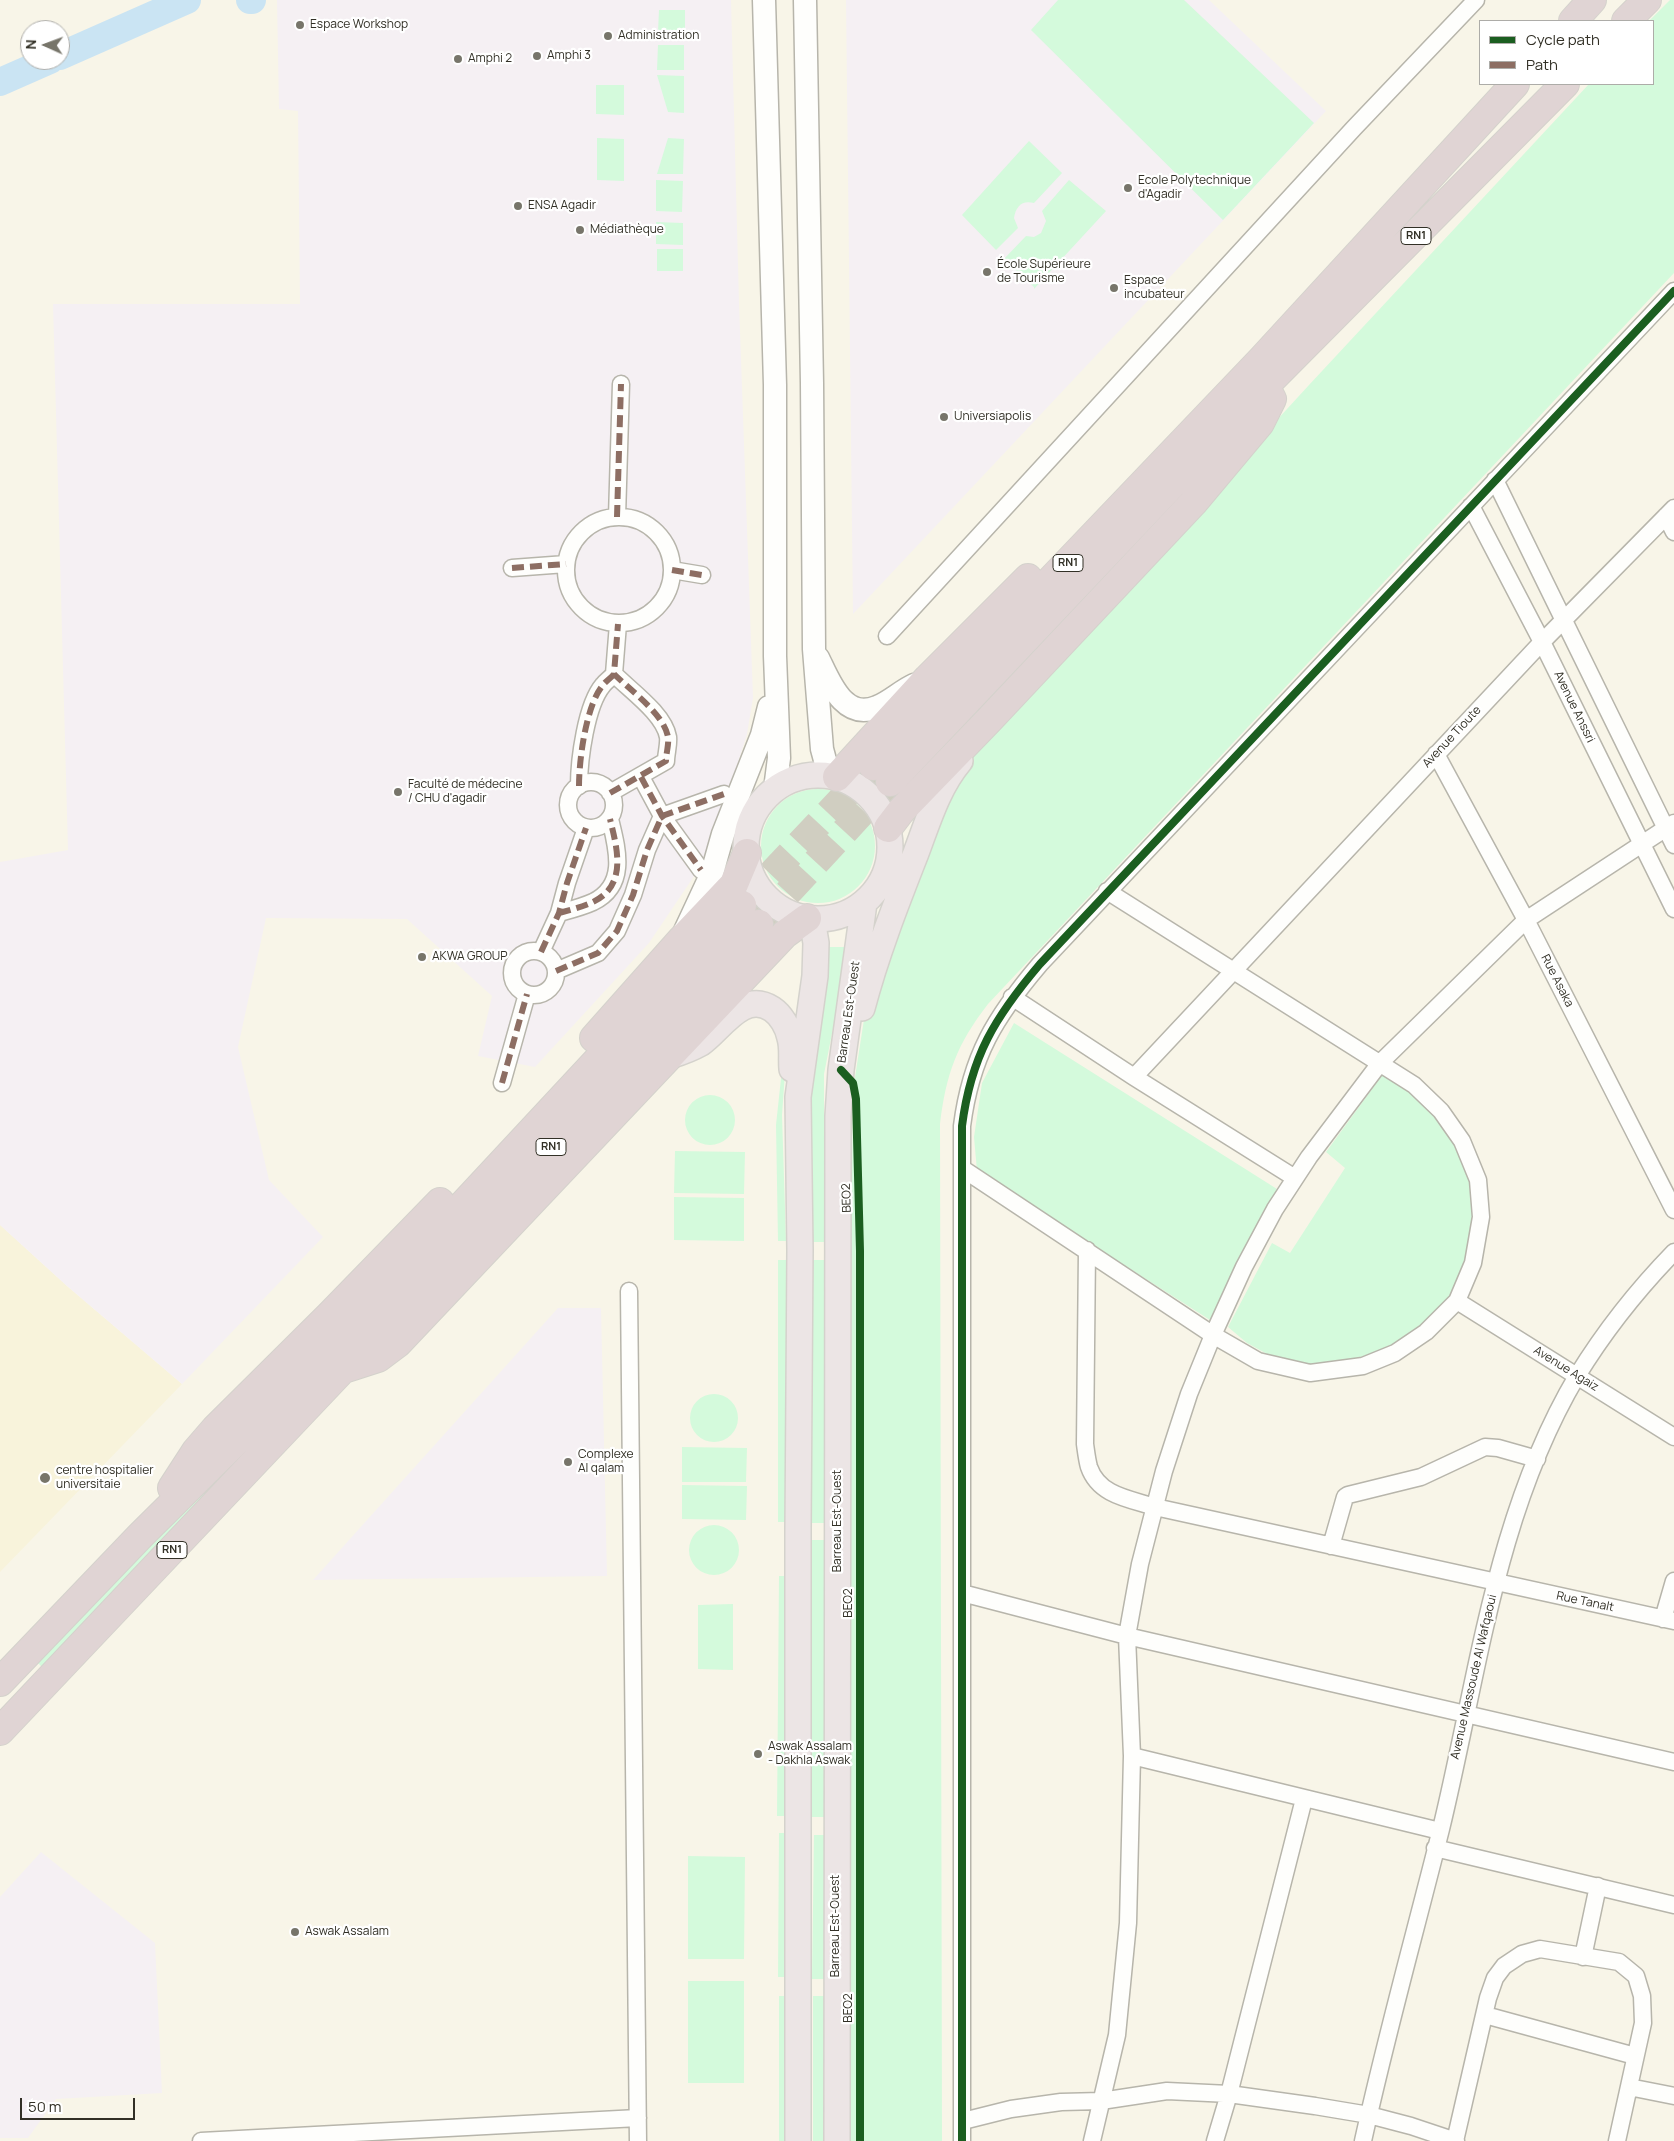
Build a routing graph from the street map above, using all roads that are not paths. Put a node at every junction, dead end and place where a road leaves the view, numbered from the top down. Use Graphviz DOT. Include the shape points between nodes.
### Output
graph roads {
  1 [pos="764,0"];
  2 [pos="805,0"];
  3 [pos="1476,0"];
  4 [pos="1592,0"];
  5 [pos="1647,0"];
  6 [pos="1574,20"];
  7 [pos="1627,20"];
  8 [pos="1514,85"];
  9 [pos="1564,85"];
  10 [pos="1674,291"];
  11 [pos="1262,359"];
  12 [pos="620,384"];
  13 [pos="1265,386"];
  14 [pos="1495,480"];
  15 [pos="1471,506"];
  16 [pos="1670,512"];
  17 [pos="617,517"];
  18 [pos="1674,532"];
  19 [pos="566,564"];
  20 [pos="512,568"];
  21 [pos="672,570"];
  22 [pos="702,575"];
  23 [pos="1562,621"];
  24 [pos="618,624"];
  25 [pos="887,636"];
  26 [pos="1542,642"];
  27 [pos="814,649"];
  28 [pos="775,656"];
  29 [pos="614,674"];
  30 [pos="928,678"];
  31 [pos="989,720"];
  32 [pos="1436,754"];
  33 [pos="833,776"];
  34 [pos="641,777"];
  35 [pos="579,786"];
  36 [pos="775,789"];
  37 [pos="610,793"];
  38 [pos="724,794"];
  39 [pos="662,816"];
  40 [pos="610,819"];
  41 [pos="1670,825"];
  42 [pos="586,828"];
  43 [pos="888,828"];
  44 [pos="1641,843"];
  45 [pos="1674,845"];
  46 [pos="747,853"];
  47 [pos="701,870"];
  48 [pos="1107,892"];
  49 [pos="864,903"];
  50 [pos="1674,909"];
  51 [pos="559,913"];
  52 [pos="810,919"];
  53 [pos="1526,920"];
  54 [pos="682,939"];
  55 [pos="541,952"];
  56 [pos="1233,970"];
  57 [pos="556,971"];
  58 [pos="527,994"];
  59 [pos="1012,997"];
  60 [pos="844,1052"];
  61 [pos="672,1055"];
  62 [pos="1380,1063"];
  63 [pos="1134,1077"];
  64 [pos="502,1083"];
  65 [pos="798,1097"];
  66 [pos="963,1169"];
  67 [pos="1295,1178"];
  68 [pos="1674,1210"];
  69 [pos="1087,1250"];
  70 [pos="1674,1252"];
  71 [pos="629,1291"];
  72 [pos="1457,1301"];
  73 [pos="1212,1335"];
  74 [pos="343,1369"];
  75 [pos="1577,1376"];
  76 [pos="1674,1437"];
  77 [pos="1537,1459"];
  78 [pos="1155,1507"];
  79 [pos="141,1535"];
  80 [pos="1331,1546"];
  81 [pos="1674,1581"];
  82 [pos="1496,1583"];
  83 [pos="962,1593"];
  84 [pos="1669,1620"];
  85 [pos="1128,1636"];
  86 [pos="0,1682"];
  87 [pos="1465,1714"];
  88 [pos="0,1731"];
  89 [pos="1132,1756"];
  90 [pos="1674,1762"];
  91 [pos="1304,1799"];
  92 [pos="1440,1831"];
  93 [pos="1435,1848"];
  94 [pos="1598,1886"];
  95 [pos="1674,1905"];
  96 [pos="1583,1957"];
  97 [pos="1485,2015"];
  98 [pos="1636,2056"];
  99 [pos="1629,2087"];
  100 [pos="1229,2094"];
  101 [pos="1674,2096"];
  102 [pos="1101,2101"];
  103 [pos="1369,2116"];
  104 [pos="638,2118"];
  105 [pos="963,2122"];
  106 [pos="201,2141"];
  107 [pos="638,2141"];
  108 [pos="798,2141"];
  109 [pos="837,2141"];
  110 [pos="962,2141"];
  111 [pos="1092,2141"];
  112 [pos="1215,2141"];
  113 [pos="1363,2141"];
  114 [pos="1456,2141"];
  115 [pos="1617,2141"];
  1 -- 28 [label="main road" via="775,385"];
  2 -- 27 [label="main road"];
  3 -- 25 [label="street" via="1354,128"];
  4 -- 6 [label="highway"];
  5 -- 7 [label="highway"];
  8 -- 11 [label="highway, RN1"];
  9 -- 13 [label="highway, RN1"];
  10 -- 14 [label="street"];
  11 -- 13 [label="highway, RN1" via="882,774"];
  11 -- 30 [label="highway" via="1204,401"];
  12 -- 17 [label="street"];
  13 -- 31 [label="highway" via="1272,399 1252,434 1152,548"];
  14 -- 15 [label="street"];
  14 -- 23 [label="street"];
  15 -- 26 [label="street, Avenue Anssri"];
  15 -- 48 [label="street"];
  16 -- 18 [label="street"];
  16 -- 23 [label="street, Avenue Tioute"];
  17 -- 19 [label="street" via="598,521 580,534"];
  17 -- 21 [label="street" via="642,522 655,532 665,544"];
  19 -- 20 [label="street"];
  19 -- 24 [label="street" via="568,586 579,605 596,619"];
  21 -- 22 [label="street"];
  21 -- 24 [label="street" via="669,588 658,607 640,619"];
  23 -- 26 [label="street, Avenue Tioute"];
  23 -- 41 [label="street"];
  24 -- 29 [label="street"];
  26 -- 32 [label="street, Avenue Tioute"];
  26 -- 44 [label="street, Avenue Anssri"];
  27 -- 30 [label="main road" via="836,695 854,708 876,708"];
  27 -- 33 [label="main road" via="822,749"];
  28 -- 36 [label="main road" via="779,758"];
  28 -- 54 [label="main road" via="762,735 723,834 712,873"];
  29 -- 34 [label="street" via="654,710 668,737 666,761"];
  29 -- 35 [label="street" via="602,686 592,705 579,766"];
  30 -- 33 [label="highway"];
  31 -- 43 [label="highway"];
  31 -- 60 [label="main road" via="946,780 937,799 879,946 856,1031"];
  32 -- 53 [label="street, Rue Asaka"];
  32 -- 56 [label="street, Avenue Tioute"];
  33 -- 36 [label="main road" via="800,777"];
  33 -- 43 [label="main road" via="860,787 869,795 884,816"];
  34 -- 37 [label="street"];
  34 -- 39 [label="street"];
  35 -- 37 [label="street" via="596,783"];
  35 -- 42 [label="street" via="568,800 568,809 572,818"];
  36 -- 46 [label="main road" via="752,817"];
  37 -- 40 [label="street" via="613,810"];
  38 -- 39 [label="street"];
  39 -- 47 [label="street"];
  39 -- 57 [label="street" via="646,850 633,895 617,931 598,953"];
  40 -- 42 [label="street" via="595,828"];
  40 -- 51 [label="street" via="618,850 618,870 610,888 594,901"];
  41 -- 44 [label="street"];
  41 -- 45 [label="street"];
  42 -- 51 [label="street"];
  43 -- 49 [label="main road" via="890,856 887,869 874,893"];
  44 -- 50 [label="street, Avenue Anssri"];
  44 -- 53 [label="street"];
  46 -- 52 [label="main road" via="752,876 766,896 785,911"];
  46 -- 54 [label="highway" via="734,884"];
  48 -- 56 [label="street"];
  48 -- 59 [label="street"];
  49 -- 52 [label="main road" via="839,916"];
  49 -- 60 [label="main road, Barreau Est-Ouest"];
  51 -- 55 [label="street"];
  52 -- 61 [label="highway" via="785,934"];
  52 -- 65 [label="main road" via="816,943 816,976"];
  53 -- 62 [label="street"];
  53 -- 68 [label="street, Rue Asaka"];
  54 -- 79 [label="highway" via="471,1170 215,1429 196,1451"];
  55 -- 57 [label="street" via="548,956"];
  55 -- 58 [label="street" via="524,953 513,966 514,983"];
  56 -- 62 [label="street"];
  56 -- 63 [label="street, Avenue Tioute"];
  57 -- 58 [label="street" via="550,987 536,995"];
  58 -- 64 [label="street"];
  59 -- 63 [label="street"];
  59 -- 66 [label="street" via="984,1043 970,1084 962,1126"];
  60 -- 109 [label="main road, Barreau Est-Ouest" via="838,1116"];
  61 -- 65 [label="main road" via="701,1043 736,1010 753,1004 769,1007 784,1022 791,1040 793,1078"];
  61 -- 74 [label="highway" via="398,1343 367,1363"];
  62 -- 67 [label="street"];
  62 -- 72 [label="street" via="1414,1085 1441,1111 1462,1140 1478,1180 1481,1217 1473,1263"];
  63 -- 67 [label="street"];
  65 -- 108 [label="main road"];
  66 -- 69 [label="street"];
  66 -- 83 [label="street"];
  67 -- 73 [label="street" via="1244,1266"];
  69 -- 73 [label="street"];
  69 -- 78 [label="street, Rue Tanalt" via="1085,1444 1089,1468 1098,1484 1111,1493"];
  70 -- 75 [label="street, Avenue Massoude Al Wafqaoui" via="1618,1318"];
  71 -- 104 [label="street"];
  72 -- 73 [label="street" via="1426,1332 1395,1353 1363,1366 1310,1374 1258,1361"];
  72 -- 75 [label="street, Avenue Agaiz"];
  73 -- 78 [label="street" via="1189,1394"];
  74 -- 79 [label="highway, RN1" via="750,915 323,1355"];
  74 -- 88 [label="highway, RN1"];
  75 -- 76 [label="street, Avenue Agaiz"];
  75 -- 77 [label="street, Avenue Massoude Al Wafqaoui"];
  77 -- 80 [label="street" via="1486,1447 1421,1477 1348,1495"];
  77 -- 82 [label="street, Avenue Massoude Al Wafqaoui" via="1507,1541"];
  78 -- 80 [label="street, Rue Tanalt"];
  78 -- 85 [label="street" via="1140,1564"];
  79 -- 86 [label="highway, RN1"];
  80 -- 82 [label="street, Rue Tanalt"];
  81 -- 84 [label="street"];
  82 -- 84 [label="street, Rue Tanalt"];
  82 -- 87 [label="street, Avenue Massoude Al Wafqaoui"];
  83 -- 85 [label="street"];
  83 -- 105 [label="street"];
  85 -- 87 [label="street"];
  85 -- 89 [label="street"];
  87 -- 90 [label="street"];
  87 -- 92 [label="street, Avenue Massoude Al Wafqaoui"];
  89 -- 91 [label="street"];
  89 -- 102 [label="street" via="1126,1958 1117,2035"];
  91 -- 92 [label="street"];
  91 -- 100 [label="street"];
  92 -- 93 [label="street, Avenue Massoude Al Wafqaoui"];
  93 -- 94 [label="street"];
  93 -- 103 [label="street, Avenue Massoude Al Wafqaoui"];
  94 -- 95 [label="street"];
  94 -- 96 [label="street"];
  96 -- 97 [label="street" via="1540,1949 1522,1954 1504,1966 1495,1978"];
  96 -- 98 [label="street" via="1618,1962 1636,1976 1642,1996 1643,2023"];
  97 -- 98 [label="street"];
  97 -- 114 [label="street"];
  98 -- 99 [label="street"];
  99 -- 101 [label="street"];
  99 -- 115 [label="street"];
  100 -- 102 [label="street" via="1167,2091"];
  100 -- 103 [label="street"];
  100 -- 112 [label="street"];
  102 -- 105 [label="street" via="1061,2102 1011,2109"];
  102 -- 111 [label="street"];
  103 -- 113 [label="street, Avenue Massoude Al Wafqaoui"];
  103 -- 114 [label="street"];
  104 -- 106 [label="street"];
  104 -- 107 [label="street"];
  105 -- 110 [label="street"];
}
